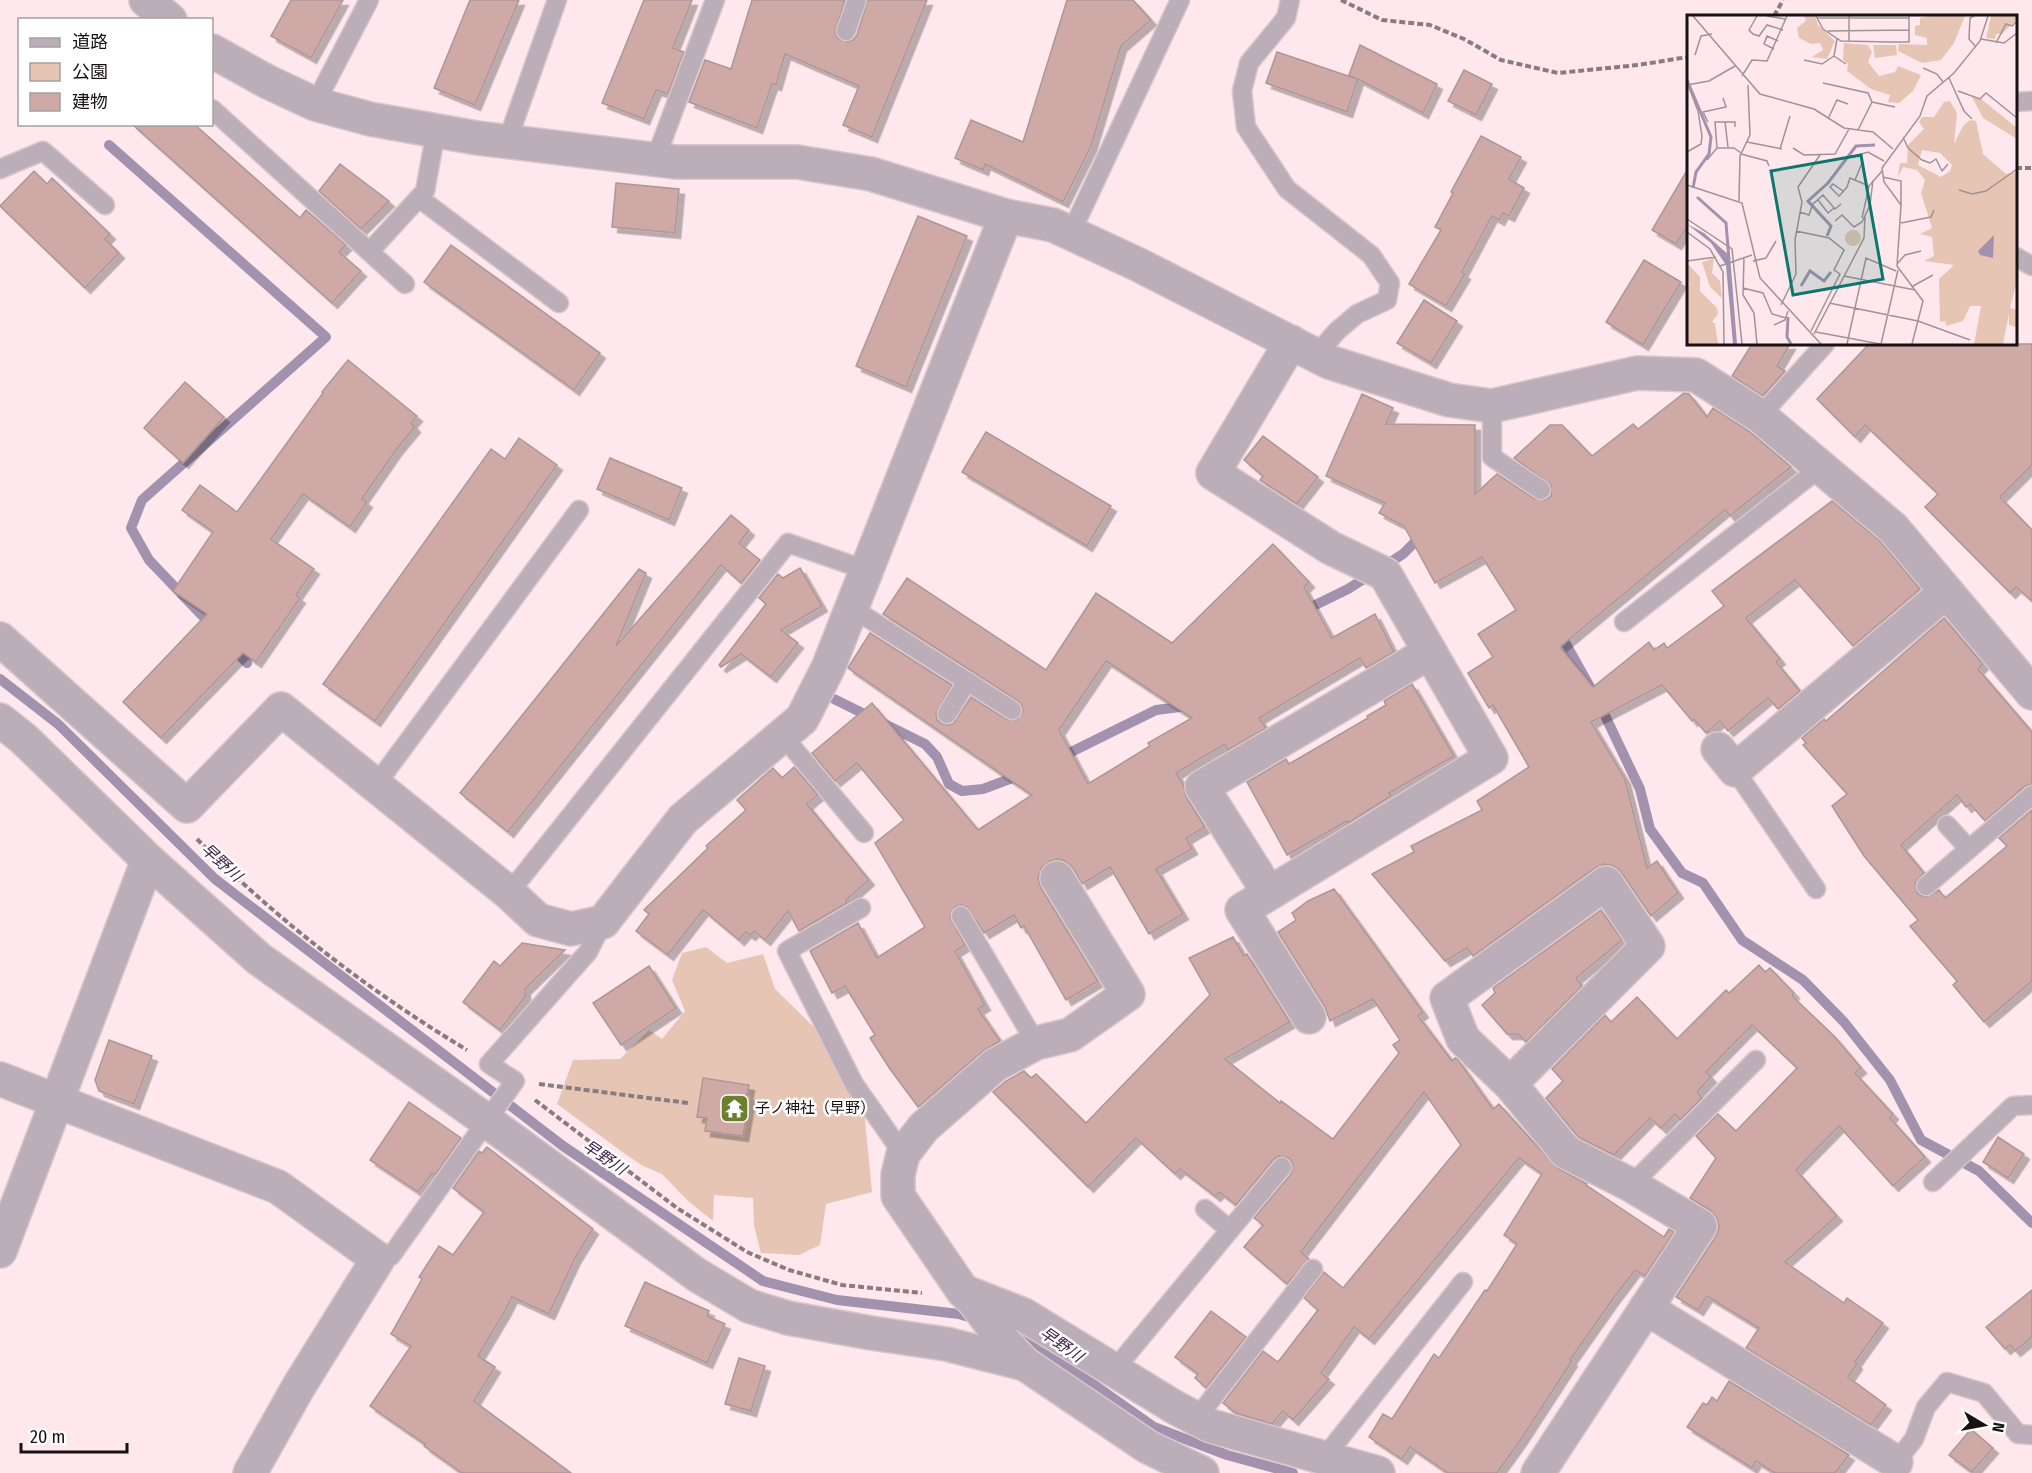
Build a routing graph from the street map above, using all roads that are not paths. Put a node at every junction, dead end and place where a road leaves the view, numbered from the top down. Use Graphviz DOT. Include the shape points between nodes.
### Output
graph roads {
  1 [pos="369,0"];
  2 [pos="557,0"];
  3 [pos="715,0"];
  4 [pos="857,0"];
  5 [pos="1180,0"];
  6 [pos="1290,0"];
  7 [pos="846,31"];
  8 [pos="213,52"];
  9 [pos="2032,101"];
  10 [pos="2017,102"];
  11 [pos="315,104"];
  12 [pos="213,111"];
  13 [pos="436,131"];
  14 [pos="507,142"];
  15 [pos="655,160"];
  16 [pos="0,169"];
  17 [pos="419,198"];
  18 [pos="105,205"];
  19 [pos="1006,216"];
  20 [pos="1071,233"];
  21 [pos="370,251"];
  22 [pos="2017,258"];
  23 [pos="2032,266"];
  24 [pos="405,284"];
  25 [pos="559,303"];
  26 [pos="1824,345"];
  27 [pos="1304,349"];
  28 [pos="1492,405"];
  29 [pos="1760,416"];
  30 [pos="1821,467"];
  31 [pos="1541,490"];
  32 [pos="579,510"];
  33 [pos="866,570"];
  34 [pos="1946,591"];
  35 [pos="852,608"];
  36 [pos="1624,622"];
  37 [pos="0,639"];
  38 [pos="1430,652"];
  39 [pos="967,681"];
  40 [pos="2032,693"];
  41 [pos="1012,710"];
  42 [pos="947,714"];
  43 [pos="0,720"];
  44 [pos="783,736"];
  45 [pos="1727,759"];
  46 [pos="375,786"];
  47 [pos="2032,795"];
  48 [pos="1947,825"];
  49 [pos="864,833"];
  50 [pos="1969,849"];
  51 [pos="148,860"];
  52 [pos="1057,878"];
  53 [pos="1926,886"];
  54 [pos="1816,889"];
  55 [pos="509,893"];
  56 [pos="1269,893"];
  57 [pos="861,908"];
  58 [pos="962,916"];
  59 [pos="603,922"];
  60 [pos="1309,1017"];
  61 [pos="1036,1043"];
  62 [pos="1756,1060"];
  63 [pos="0,1079"];
  64 [pos="1509,1084"];
  65 [pos="57,1101"];
  66 [pos="2032,1105"];
  67 [pos="490,1117"];
  68 [pos="903,1154"];
  69 [pos="1282,1167"];
  70 [pos="1933,1182"];
  71 [pos="1631,1185"];
  72 [pos="1205,1209"];
  73 [pos="1230,1230"];
  74 [pos="0,1251"];
  75 [pos="378,1259"];
  76 [pos="1314,1269"];
  77 [pos="1463,1282"];
  78 [pos="968,1296"];
  79 [pos="1646,1308"];
  80 [pos="1015,1354"];
  81 [pos="1114,1370"];
  82 [pos="1196,1419"];
  83 [pos="2032,1435"];
  84 [pos="1324,1458"];
  85 [pos="1896,1462"];
  86 [pos="250,1473"];
  87 [pos="1202,1473"];
  88 [pos="1378,1473"];
  89 [pos="1538,1473"];
  1 -- 11 [label="lane"];
  2 -- 14 [label="lane"];
  3 -- 15 [label="lane"];
  4 -- 7 [label="lane"];
  5 -- 20 [label="lane"];
  6 -- 27 [label="lane" via="1286,18 1249,63 1242,91 1246,127 1287,189 1371,255 1390,283 1387,300 1357,314 1337,331"];
  8 -- 11 [label="street"];
  9 -- 10 [label="lane"];
  11 -- 13 [label="street" via="370,120"];
  12 -- 21 [label="lane"];
  13 -- 14 [label="street"];
  13 -- 17 [label="lane" via="425,192"];
  14 -- 15 [label="street"];
  15 -- 19 [label="street" via="797,162 871,174"];
  16 -- 18 [label="lane" via="44,151"];
  17 -- 21 [label="lane"];
  17 -- 25 [label="lane"];
  19 -- 20 [label="street" via="1053,225"];
  19 -- 33 [label="street"];
  20 -- 27 [label="street"];
  21 -- 24 [label="lane"];
  22 -- 23 [label="lane"];
  26 -- 29 [label="lane"];
  27 -- 28 [label="street" via="1329,362 1449,400"];
  27 -- 38 [label="street" via="1213,472 1331,548 1385,574"];
  28 -- 29 [label="street" via="1636,373 1696,375"];
  28 -- 31 [label="lane" via="1492,456"];
  29 -- 30 [label="street"];
  30 -- 34 [label="street" via="1893,528"];
  30 -- 36 [label="lane"];
  32 -- 46 [label="lane"];
  33 -- 35 [label="street"];
  33 -- 55 [label="lane" via="788,543"];
  34 -- 40 [label="street"];
  34 -- 45 [label="street"];
  35 -- 39 [label="lane"];
  35 -- 44 [label="street" via="802,719"];
  37 -- 46 [label="street" via="187,806 280,709"];
  38 -- 56 [label="street" via="1491,758"];
  38 -- 56 [label="street" via="1202,787"];
  39 -- 41 [label="lane"];
  39 -- 42 [label="lane"];
  43 -- 51 [label="street"];
  44 -- 49 [label="lane"];
  44 -- 59 [label="street" via="683,819"];
  45 -- 54 [label="lane"];
  46 -- 55 [label="street"];
  47 -- 50 [label="lane"];
  48 -- 50 [label="lane"];
  50 -- 53 [label="lane"];
  51 -- 65 [label="street"];
  51 -- 67 [label="street" via="259,959"];
  52 -- 61 [label="street" via="1128,994 1070,1035"];
  55 -- 59 [label="street" via="538,920 571,929"];
  56 -- 60 [label="street" via="1242,910"];
  57 -- 68 [label="lane" via="787,951 854,1084"];
  58 -- 61 [label="lane"];
  59 -- 67 [label="lane" via="588,952 489,1064 512,1084"];
  61 -- 68 [label="street" via="995,1065 924,1126"];
  62 -- 71 [label="lane"];
  63 -- 65 [label="street"];
  64 -- 64 [label="street" via="1463,1039 1447,998 1606,883 1648,946"];
  64 -- 71 [label="street" via="1566,1152"];
  65 -- 74 [label="street"];
  65 -- 75 [label="street" via="278,1187"];
  66 -- 70 [label="lane" via="2013,1106"];
  67 -- 75 [label="lane" via="391,1256"];
  67 -- 80 [label="street" via="697,1275 749,1306 788,1318"];
  68 -- 78 [label="street" via="898,1196"];
  69 -- 73 [label="lane"];
  71 -- 79 [label="street" via="1700,1226"];
  72 -- 73 [label="lane"];
  73 -- 81 [label="lane"];
  75 -- 86 [label="street"];
  76 -- 82 [label="lane"];
  77 -- 84 [label="lane"];
  78 -- 80 [label="street"];
  78 -- 81 [label="street" via="1024,1315"];
  79 -- 85 [label="street"];
  79 -- 89 [label="street"];
  80 -- 87 [label="street" via="1148,1447"];
  81 -- 82 [label="street"];
  82 -- 84 [label="street"];
  83 -- 85 [label="lane" via="2018,1434 1984,1393 1947,1382 1926,1407 1914,1439"];
  84 -- 88 [label="street"];
}
